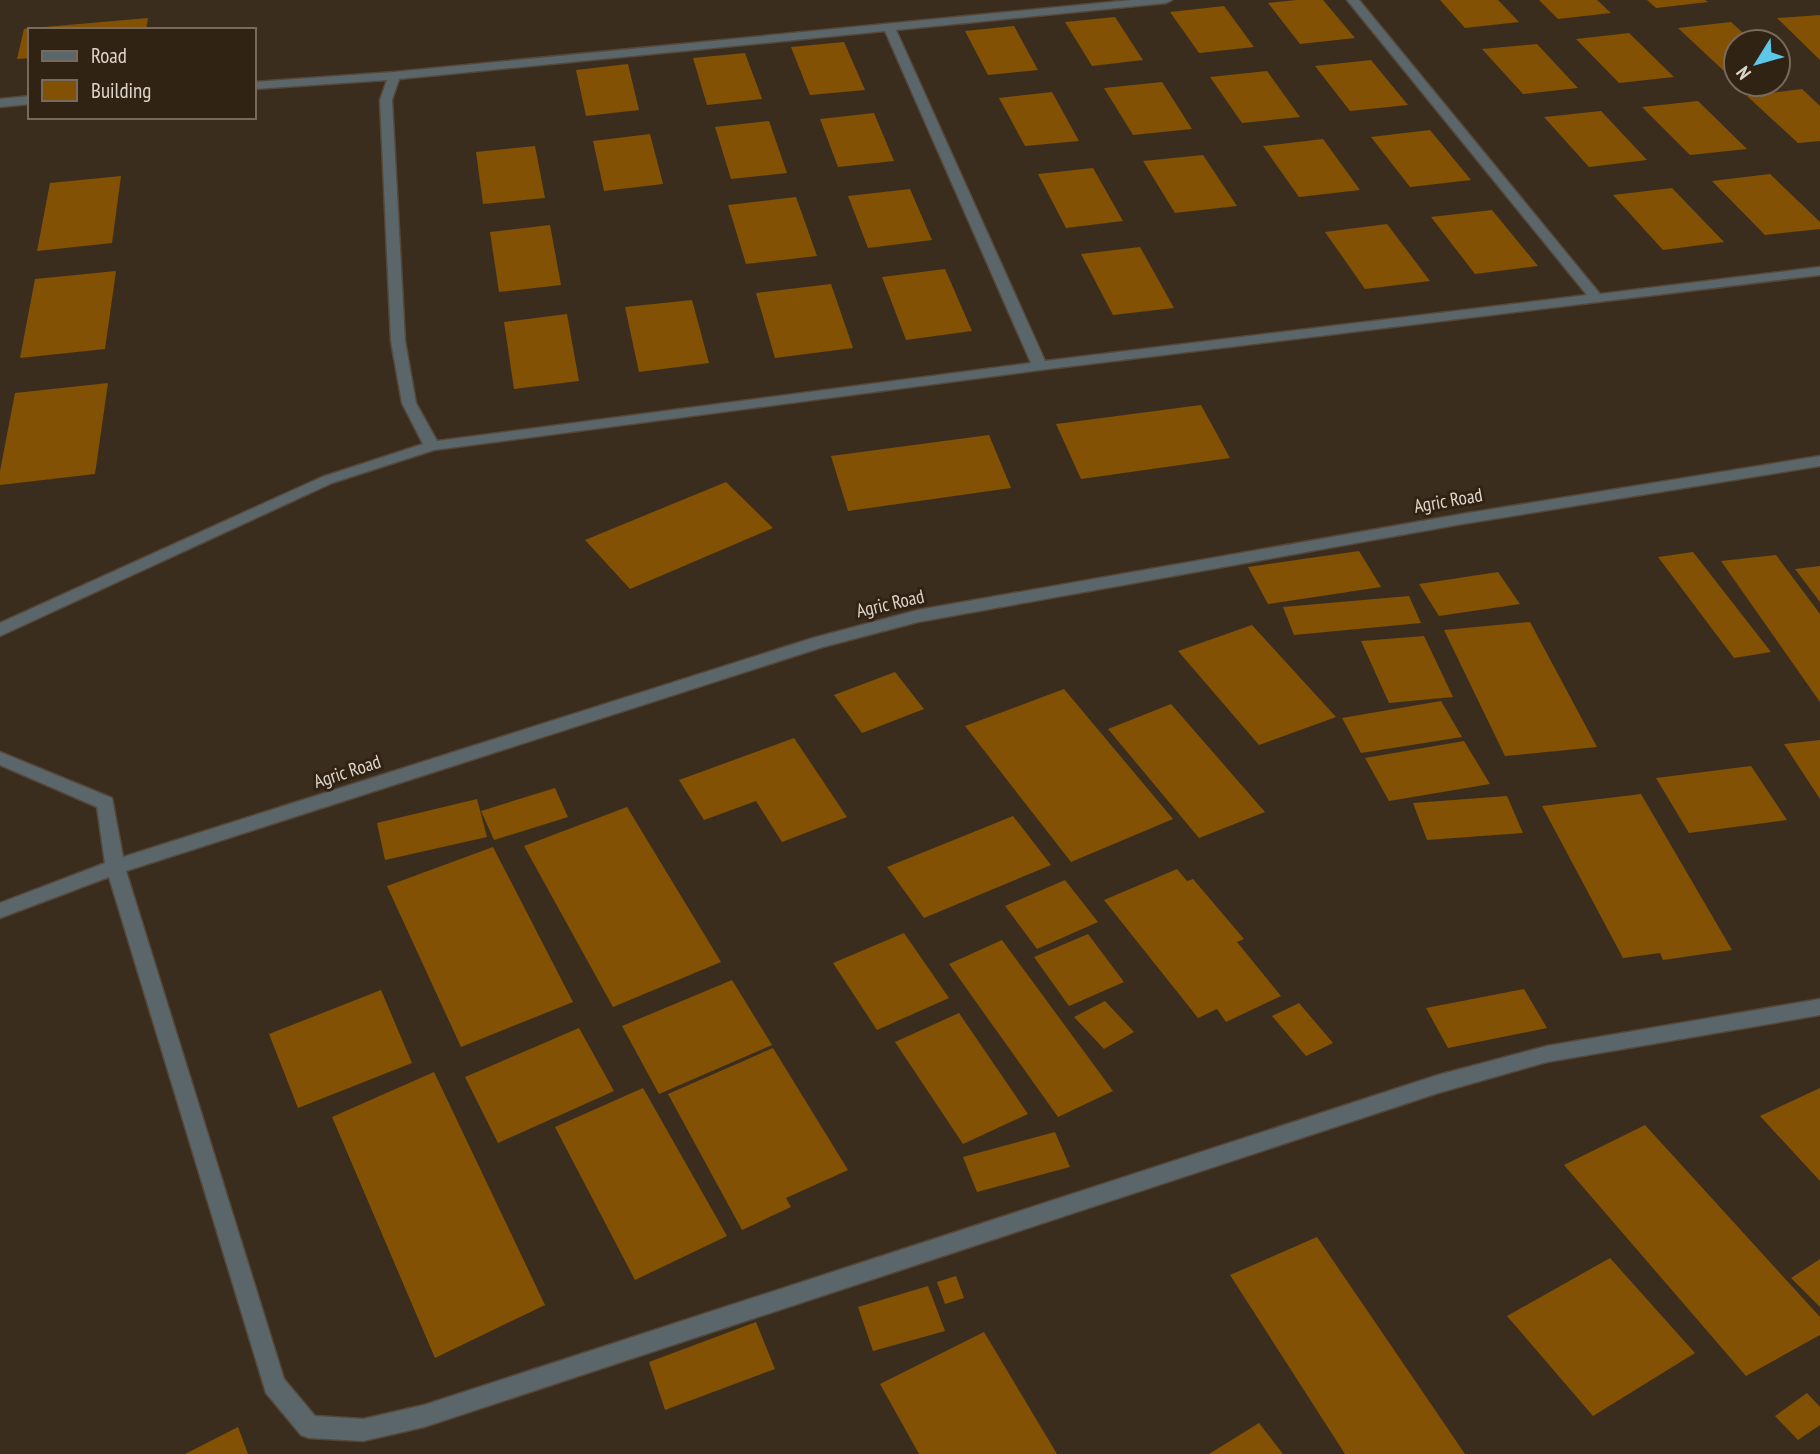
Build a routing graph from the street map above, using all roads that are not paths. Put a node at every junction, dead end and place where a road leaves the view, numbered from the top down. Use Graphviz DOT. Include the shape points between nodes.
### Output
graph roads {
  1 [pos="1166,0"];
  2 [pos="1353,0"];
  3 [pos="889,27"];
  4 [pos="394,76"];
  5 [pos="256,85"];
  6 [pos="28,100"];
  7 [pos="1,105"];
  8 [pos="1820,271"];
  9 [pos="1598,300"];
  10 [pos="1040,366"];
  11 [pos="432,446"];
  12 [pos="1820,461"];
  13 [pos="0,630"];
  14 [pos="0,758"];
  15 [pos="115,867"];
  16 [pos="0,911"];
  17 [pos="1820,1007"];
  1 -- 3 [label="street"];
  2 -- 9 [label="street"];
  3 -- 4 [label="street"];
  3 -- 10 [label="street"];
  4 -- 5 [label="street"];
  4 -- 11 [label="street" via="386,100 398,341 409,402"];
  6 -- 7 [label="street"];
  8 -- 9 [label="street"];
  9 -- 10 [label="street"];
  10 -- 11 [label="street"];
  11 -- 13 [label="street" via="327,481"];
  12 -- 15 [label="street, Agric Road" via="1462,519 918,617 819,642"];
  14 -- 15 [label="street" via="106,803"];
  15 -- 16 [label="street, Agric Road"];
  15 -- 17 [label="street" via="274,1385 309,1427 363,1430 424,1416 1437,1084 1547,1054"];
}
